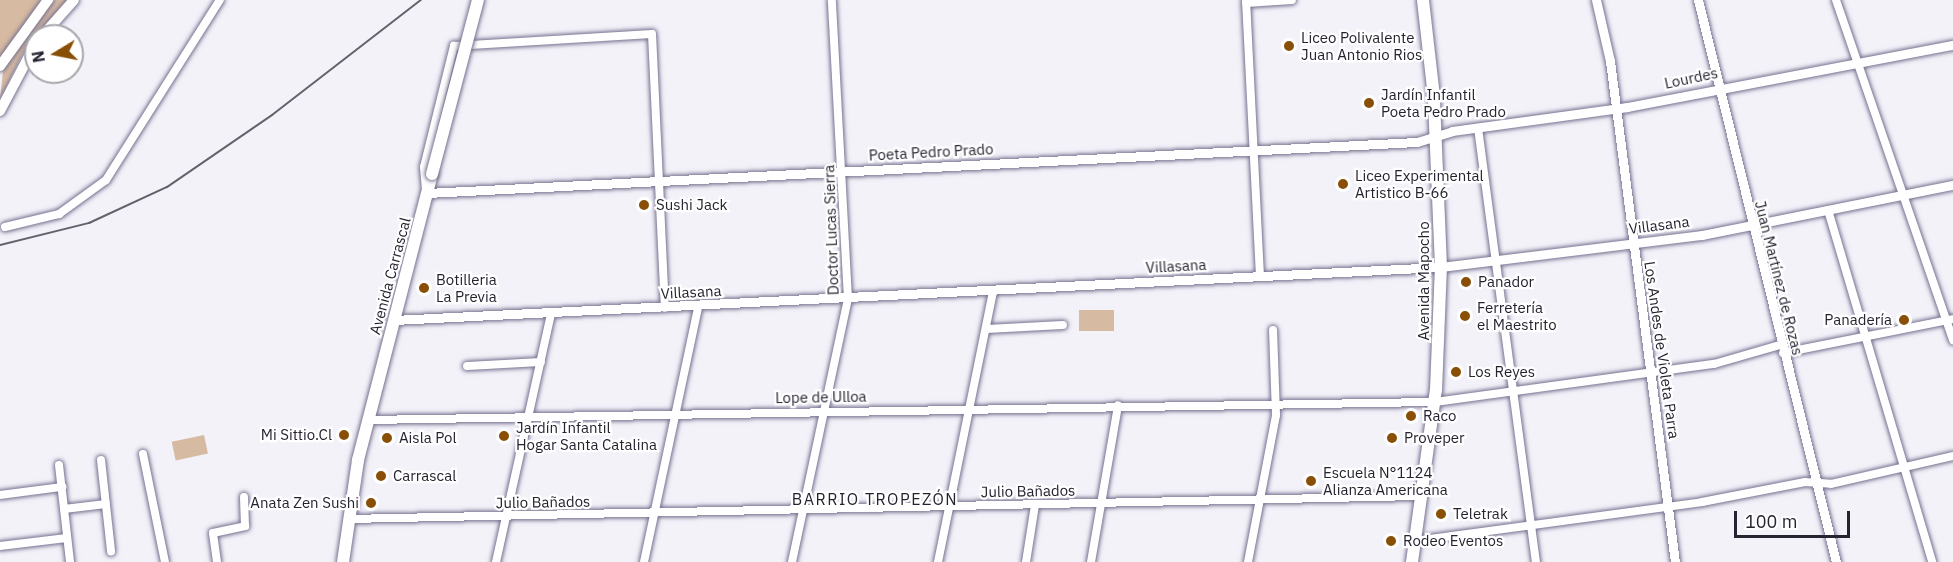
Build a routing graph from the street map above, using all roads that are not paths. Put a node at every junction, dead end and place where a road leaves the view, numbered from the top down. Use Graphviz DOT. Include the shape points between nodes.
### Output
graph roads {
  1 [pos="48,0"];
  2 [pos="74,0"];
  3 [pos="220,0"];
  4 [pos="478,0"];
  5 [pos="832,0"];
  6 [pos="1292,0"];
  7 [pos="1423,0"];
  8 [pos="1596,0"];
  9 [pos="1698,0"];
  10 [pos="1836,0"];
  11 [pos="1246,1"];
  12 [pos="53,24"];
  13 [pos="1953,45"];
  14 [pos="1857,62"];
  15 [pos="0,66"];
  16 [pos="24,66"];
  17 [pos="1720,88"];
  18 [pos="1615,109"];
  19 [pos="0,111"];
  20 [pos="1478,128"];
  21 [pos="1436,137"];
  22 [pos="1254,151"];
  23 [pos="843,172"];
  24 [pos="658,182"];
  25 [pos="1953,185"];
  26 [pos="427,193"];
  27 [pos="1903,195"];
  28 [pos="1828,210"];
  29 [pos="1750,225"];
  30 [pos="5,226"];
  31 [pos="1633,243"];
  32 [pos="1496,261"];
  33 [pos="1441,267"];
  34 [pos="1260,276"];
  35 [pos="993,291"];
  36 [pos="848,299"];
  37 [pos="698,307"];
  38 [pos="665,308"];
  39 [pos="551,313"];
  40 [pos="1949,319"];
  41 [pos="394,320"];
  42 [pos="1063,325"];
  43 [pos="986,329"];
  44 [pos="1273,330"];
  45 [pos="1866,336"];
  46 [pos="1953,340"];
  47 [pos="1782,349"];
  48 [pos="541,362"];
  49 [pos="467,366"];
  50 [pos="1650,373"];
  51 [pos="1513,391"];
  52 [pos="1435,402"];
  53 [pos="1276,403"];
  54 [pos="1118,405"];
  55 [pos="970,408"];
  56 [pos="824,410"];
  57 [pos="675,415"];
  58 [pos="528,418"];
  59 [pos="368,420"];
  60 [pos="143,454"];
  61 [pos="1953,456"];
  62 [pos="101,460"];
  63 [pos="59,465"];
  64 [pos="1904,467"];
  65 [pos="1815,482"];
  66 [pos="62,487"];
  67 [pos="0,495"];
  68 [pos="1422,496"];
  69 [pos="244,497"];
  70 [pos="1260,500"];
  71 [pos="1101,503"];
  72 [pos="106,504"];
  73 [pos="1035,505"];
  74 [pos="949,507"];
  75 [pos="1668,507"];
  76 [pos="64,509"];
  77 [pos="803,510"];
  78 [pos="655,513"];
  79 [pos="506,516"];
  80 [pos="348,519"];
  81 [pos="1531,526"];
  82 [pos="68,538"];
  83 [pos="1415,541"];
  84 [pos="0,546"];
  85 [pos="111,551"];
  86 [pos="70,562"];
  87 [pos="165,562"];
  88 [pos="217,562"];
  89 [pos="342,562"];
  90 [pos="496,562"];
  91 [pos="644,562"];
  92 [pos="792,562"];
  93 [pos="938,562"];
  94 [pos="1026,562"];
  95 [pos="1091,562"];
  96 [pos="1248,562"];
  97 [pos="1412,562"];
  98 [pos="1536,562"];
  99 [pos="1675,562"];
  100 [pos="1836,562"];
  101 [pos="1932,562"];
  1 -- 15 [label="main road"];
  2 -- 12 [label="main road"];
  3 -- 30 [label="street" via="106,180 59,214"];
  4 -- 26 [label="main road, Avenida Carrascal, bridge"];
  5 -- 23 [label="street, Doctor Lucas Sierra"];
  6 -- 11 [label="street"];
  7 -- 21 [label="main road, Avenida Mapocho"];
  8 -- 18 [label="street, Los Andes de Violeta Parra"];
  9 -- 17 [label="street, Juan Martínez de Rozas"];
  10 -- 14 [label="street"];
  11 -- 22 [label="street"];
  13 -- 14 [label="street, Lourdes"];
  14 -- 17 [label="street, Lourdes"];
  14 -- 27 [label="street"];
  16 -- 19 [label="main road"];
  17 -- 18 [label="street, Lourdes"];
  17 -- 29 [label="street, Juan Martínez de Rozas"];
  18 -- 20 [label="street, Lourdes"];
  18 -- 31 [label="street, Los Andes de Violeta Parra"];
  20 -- 21 [label="street, Lourdes"];
  20 -- 32 [label="street"];
  21 -- 22 [label="street, Poeta Pedro Prado"];
  21 -- 33 [label="main road, Avenida Mapocho"];
  22 -- 23 [label="street, Poeta Pedro Prado"];
  22 -- 34 [label="street"];
  23 -- 24 [label="street, Poeta Pedro Prado"];
  23 -- 36 [label="street, Doctor Lucas Sierra"];
  24 -- 26 [label="street, Poeta Pedro Prado"];
  24 -- 26 [label="street" via="652,34 454,46 424,167"];
  24 -- 38 [label="street"];
  25 -- 27 [label="street, Villasana"];
  26 -- 41 [label="main road, Avenida Carrascal"];
  27 -- 28 [label="street, Villasana"];
  27 -- 40 [label="street"];
  28 -- 29 [label="street, Villasana"];
  28 -- 45 [label="street"];
  29 -- 31 [label="street, Villasana"];
  29 -- 47 [label="street, Juan Martínez de Rozas"];
  31 -- 32 [label="street, Villasana"];
  31 -- 50 [label="street, Los Andes de Violeta Parra"];
  32 -- 33 [label="street, Villasana"];
  32 -- 51 [label="street"];
  33 -- 34 [label="street, Villasana"];
  33 -- 52 [label="main road, Avenida Mapocho"];
  34 -- 35 [label="street, Villasana"];
  35 -- 36 [label="street, Villasana"];
  35 -- 43 [label="street"];
  36 -- 37 [label="street, Villasana"];
  36 -- 56 [label="street, Doctor Lucas Sierra"];
  37 -- 38 [label="street, Villasana"];
  37 -- 57 [label="street"];
  38 -- 39 [label="street, Villasana"];
  39 -- 41 [label="street, Villasana"];
  39 -- 48 [label="street"];
  40 -- 45 [label="street, Lope de Ulloa"];
  40 -- 46 [label="street"];
  41 -- 59 [label="main road, Avenida Carrascal"];
  42 -- 43 [label="street"];
  43 -- 55 [label="street"];
  44 -- 53 [label="street"];
  45 -- 47 [label="street, Lope de Ulloa"];
  45 -- 64 [label="street"];
  47 -- 50 [label="street, Lope de Ulloa"];
  47 -- 65 [label="street, Juan Martínez de Rozas"];
  48 -- 49 [label="street"];
  48 -- 58 [label="street"];
  50 -- 51 [label="street, Lope de Ulloa"];
  50 -- 75 [label="street, Los Andes de Violeta Parra"];
  51 -- 52 [label="street, Lope de Ulloa"];
  51 -- 81 [label="street"];
  52 -- 53 [label="street, Lope de Ulloa"];
  52 -- 68 [label="main road, Avenida Mapocho"];
  53 -- 54 [label="street, Lope de Ulloa"];
  53 -- 70 [label="street"];
  54 -- 55 [label="street, Lope de Ulloa"];
  54 -- 71 [label="street"];
  55 -- 56 [label="street, Lope de Ulloa"];
  55 -- 74 [label="street"];
  56 -- 57 [label="street, Lope de Ulloa"];
  56 -- 77 [label="street, Doctor Lucas Sierra"];
  57 -- 58 [label="street, Lope de Ulloa"];
  57 -- 78 [label="street"];
  58 -- 59 [label="street, Lope de Ulloa"];
  58 -- 79 [label="street"];
  59 -- 80 [label="main road, Avenida Carrascal"];
  60 -- 87 [label="street"];
  61 -- 64 [label="street"];
  62 -- 72 [label="street"];
  63 -- 66 [label="street"];
  64 -- 65 [label="street" via="1837,483"];
  64 -- 101 [label="street"];
  65 -- 75 [label="street"];
  65 -- 100 [label="street, Juan Martínez de Rozas"];
  66 -- 67 [label="street"];
  66 -- 76 [label="street"];
  68 -- 70 [label="street, Julio Bañados"];
  68 -- 83 [label="main road, Avenida Mapocho"];
  69 -- 88 [label="street" via="245,526 213,533"];
  70 -- 71 [label="street, Julio Bañados"];
  70 -- 96 [label="street"];
  71 -- 73 [label="street, Julio Bañados"];
  71 -- 95 [label="street"];
  72 -- 76 [label="street"];
  72 -- 85 [label="street"];
  73 -- 74 [label="street, Julio Bañados"];
  73 -- 94 [label="street"];
  74 -- 77 [label="street, Julio Bañados"];
  74 -- 93 [label="street"];
  75 -- 81 [label="street"];
  75 -- 99 [label="street, Los Andes de Violeta Parra"];
  76 -- 82 [label="street"];
  77 -- 78 [label="street, Julio Bañados"];
  77 -- 92 [label="street, Doctor Lucas Sierra"];
  78 -- 79 [label="street, Julio Bañados"];
  78 -- 91 [label="street"];
  79 -- 80 [label="street, Julio Bañados"];
  79 -- 90 [label="street"];
  80 -- 89 [label="main road, Avenida Carrascal"];
  81 -- 83 [label="street"];
  81 -- 98 [label="street"];
  82 -- 84 [label="street"];
  82 -- 86 [label="street"];
  83 -- 97 [label="main road, Avenida Mapocho"];
}
